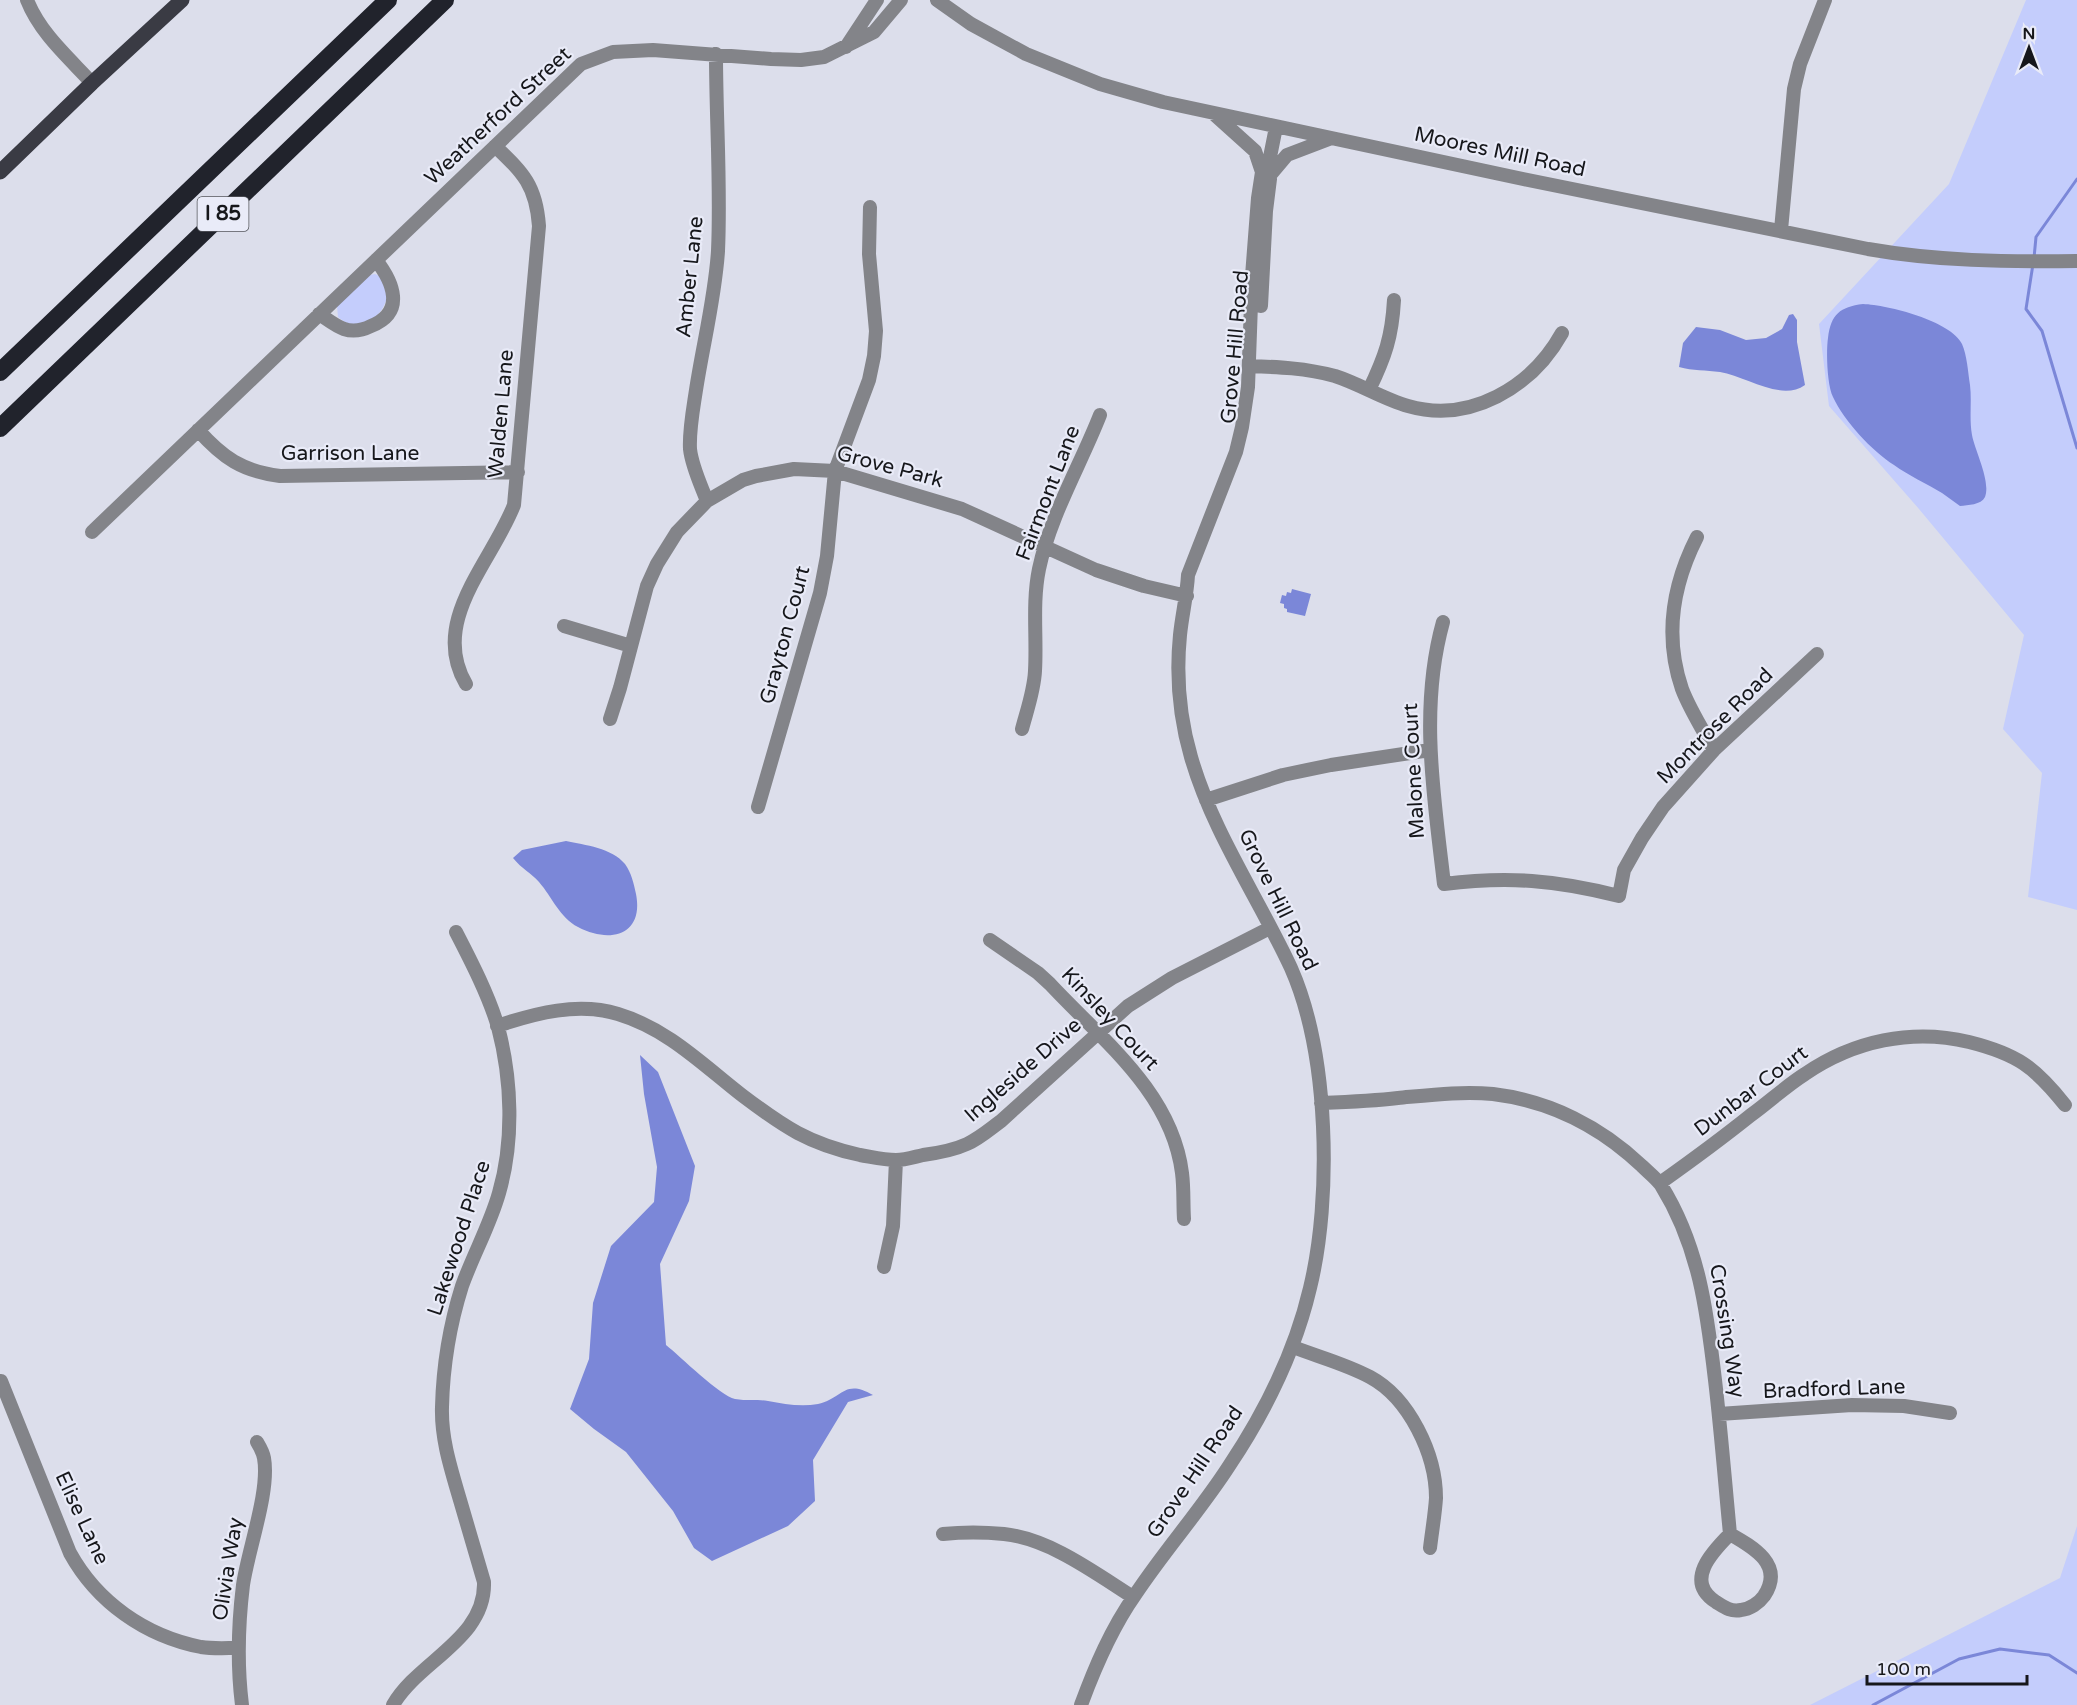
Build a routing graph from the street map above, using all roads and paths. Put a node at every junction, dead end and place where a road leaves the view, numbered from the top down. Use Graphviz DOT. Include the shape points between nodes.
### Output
graph roads {
  1 [pos="27,0"];
  2 [pos="182,0"];
  3 [pos="388,0"];
  4 [pos="445,0"];
  5 [pos="877,0"];
  6 [pos="902,0"];
  7 [pos="937,0"];
  8 [pos="1825,0"];
  9 [pos="846,47"];
  10 [pos="716,54"];
  11 [pos="92,83"];
  12 [pos="1213,113"];
  13 [pos="1276,127"];
  14 [pos="1330,139"];
  15 [pos="495,146"];
  16 [pos="1267,169"];
  17 [pos="0,172"];
  18 [pos="870,207"];
  19 [pos="1781,230"];
  20 [pos="376,260"];
  21 [pos="2077,261"];
  22 [pos="1394,300"];
  23 [pos="319,314"];
  24 [pos="1562,333"];
  25 [pos="1253,366"];
  26 [pos="0,372"];
  27 [pos="1369,390"];
  28 [pos="1100,415"];
  29 [pos="0,428"];
  30 [pos="198,430"];
  31 [pos="835,471"];
  32 [pos="518,472"];
  33 [pos="707,501"];
  34 [pos="92,532"];
  35 [pos="1697,537"];
  36 [pos="1045,547"];
  37 [pos="1186,596"];
  38 [pos="1443,621"];
  39 [pos="564,626"];
  40 [pos="631,646"];
  41 [pos="1817,654"];
  42 [pos="466,684"];
  43 [pos="610,719"];
  44 [pos="1022,729"];
  45 [pos="1430,750"];
  46 [pos="1714,750"];
  47 [pos="1206,800"];
  48 [pos="758,807"];
  49 [pos="1619,896"];
  50 [pos="1270,928"];
  51 [pos="456,932"];
  52 [pos="990,940"];
  53 [pos="497,1026"];
  54 [pos="1098,1033"];
  55 [pos="1321,1103"];
  56 [pos="2065,1105"];
  57 [pos="896,1160"];
  58 [pos="1660,1183"];
  59 [pos="1184,1219"];
  60 [pos="884,1267"];
  61 [pos="1293,1347"];
  62 [pos="1,1381"];
  63 [pos="1950,1413"];
  64 [pos="1719,1414"];
  65 [pos="257,1442"];
  66 [pos="943,1534"];
  67 [pos="1730,1534"];
  68 [pos="1430,1548"];
  69 [pos="1133,1597"];
  70 [pos="238,1648"];
  71 [pos="242,1705"];
  72 [pos="393,1705"];
  73 [pos="1081,1705"];
  1 -- 11 [label="street" via="49,36"];
  2 -- 11 [label="main road"];
  3 -- 26 [label="highway, I 85"];
  4 -- 29 [label="highway, I 85"];
  5 -- 9 [label="street"];
  6 -- 9 [label="street, Weatherford Street" via="874,32"];
  7 -- 12 [label="street, Moores Mill Road" via="971,24 1065,71 1163,102"];
  8 -- 19 [label="street" via="1794,88"];
  9 -- 10 [label="street, Weatherford Street" via="824,57 801,60"];
  10 -- 15 [label="street, Weatherford Street" via="613,52 581,64"];
  10 -- 33 [label="street, Amber Lane" via="718,252 690,426 690,451"];
  11 -- 17 [label="main road"];
  12 -- 13 [label="street, Moores Mill Road"];
  12 -- 16 [label="street" via="1255,151"];
  13 -- 14 [label="street, Moores Mill Road"];
  13 -- 16 [label="street, Grove Hill Road"];
  14 -- 16 [label="street" via="1287,155"];
  14 -- 19 [label="street, Moores Mill Road"];
  15 -- 20 [label="street, Weatherford Street"];
  15 -- 32 [label="street, Walden Lane" via="526,178 538,209"];
  16 -- 25 [label="street, Grove Hill Road" via="1258,198 1252,276"];
  18 -- 31 [label="street, Grayton Court" via="874,356"];
  19 -- 21 [label="street, Moores Mill Road" via="1904,255"];
  20 -- 23 [label="street, Weatherford Street"];
  20 -- 23 [label="street" via="393,292 392,307 385,319 360,330 345,330"];
  22 -- 27 [label="street" via="1385,358"];
  23 -- 30 [label="street, Weatherford Street"];
  24 -- 27 [label="street" via="1548,356 1523,381 1500,396 1473,406 1420,409"];
  25 -- 27 [label="street" via="1320,372"];
  25 -- 37 [label="street, Grove Hill Road" via="1240,440 1188,574"];
  28 -- 36 [label="street, Fairmont Lane"];
  30 -- 32 [label="street, Garrison Lane" via="230,460 264,474"];
  30 -- 34 [label="street, Weatherford Street"];
  31 -- 33 [label="street, Grove Park" via="794,469 756,476"];
  31 -- 36 [label="street, Grove Park" via="962,509"];
  31 -- 48 [label="street, Grayton Court" via="820,593"];
  32 -- 42 [label="street, Walden Lane" via="514,505 507,523 458,610 454,656"];
  33 -- 40 [label="street, Grove Park" via="677,532 657,564"];
  35 -- 46 [label="street" via="1676,586 1672,638 1682,688"];
  36 -- 37 [label="street, Grove Park" via="1096,570"];
  36 -- 44 [label="street, Fairmont Lane" via="1036,593 1035,671"];
  37 -- 47 [label="street, Grove Hill Road" via="1180,636 1182,716"];
  38 -- 45 [label="street, Malone Court" via="1435,649"];
  39 -- 40 [label="street"];
  40 -- 43 [label="street, Grove Park"];
  41 -- 46 [label="street, Montrose Road"];
  45 -- 47 [label="street" via="1302,771"];
  45 -- 49 [label="street, Malone Court" via="1444,884 1520,879 1574,885"];
  46 -- 49 [label="street, Montrose Road" via="1663,807 1642,838 1624,870"];
  47 -- 50 [label="street, Grove Hill Road"];
  50 -- 54 [label="street, Ingleside Drive" via="1172,978 1128,1006"];
  50 -- 55 [label="street, Grove Hill Road" via="1291,969 1303,1005 1316,1056"];
  51 -- 53 [label="street, Lakewood Place"];
  52 -- 54 [label="street, Kinsley Court" via="1038,973"];
  53 -- 57 [label="street, Ingleside Drive" via="567,1009 617,1014 664,1033 784,1126 816,1143"];
  53 -- 72 [label="street, Lakewood Place" via="508,1090 507,1154 499,1194 462,1287 450,1336 442,1409 447,1459 485,1595 476,1618 405,1687"];
  54 -- 57 [label="street, Ingleside Drive" via="979,1137 957,1148"];
  54 -- 59 [label="street, Kinsley Court" via="1133,1069 1171,1134 1182,1172"];
  55 -- 58 [label="street, Crossing Way" via="1454,1093 1518,1099 1579,1120 1619,1145"];
  55 -- 61 [label="street, Grove Hill Road" via="1324,1173 1319,1236"];
  56 -- 58 [label="street, Dunbar Court" via="2036,1071 1989,1047 1949,1037 1885,1039 1848,1050 1804,1074"];
  57 -- 60 [label="street" via="893,1226"];
  58 -- 64 [label="street, Crossing Way" via="1688,1240 1700,1277"];
  61 -- 68 [label="street" via="1371,1378 1400,1403 1414,1422 1429,1457 1436,1497"];
  61 -- 69 [label="street, Grove Hill Road" via="1229,1467"];
  62 -- 70 [label="street, Elise Lane" via="70,1553 91,1585 117,1610 163,1637 203,1648"];
  63 -- 64 [label="street, Bradford Lane" via="1904,1406 1852,1405"];
  64 -- 67 [label="street, Crossing Way"];
  65 -- 70 [label="street, Olivia Way" via="264,1455 265,1481 243,1584"];
  66 -- 69 [label="street" via="1005,1534 1029,1540 1074,1559"];
  67 -- 67 [label="street" via="1705,1562 1701,1574 1708,1596 1728,1610 1740,1611 1761,1600 1771,1579 1770,1567 1756,1548"];
  69 -- 73 [label="street, Grove Hill Road" via="1093,1672"];
  70 -- 71 [label="street, Olivia Way"];
}
